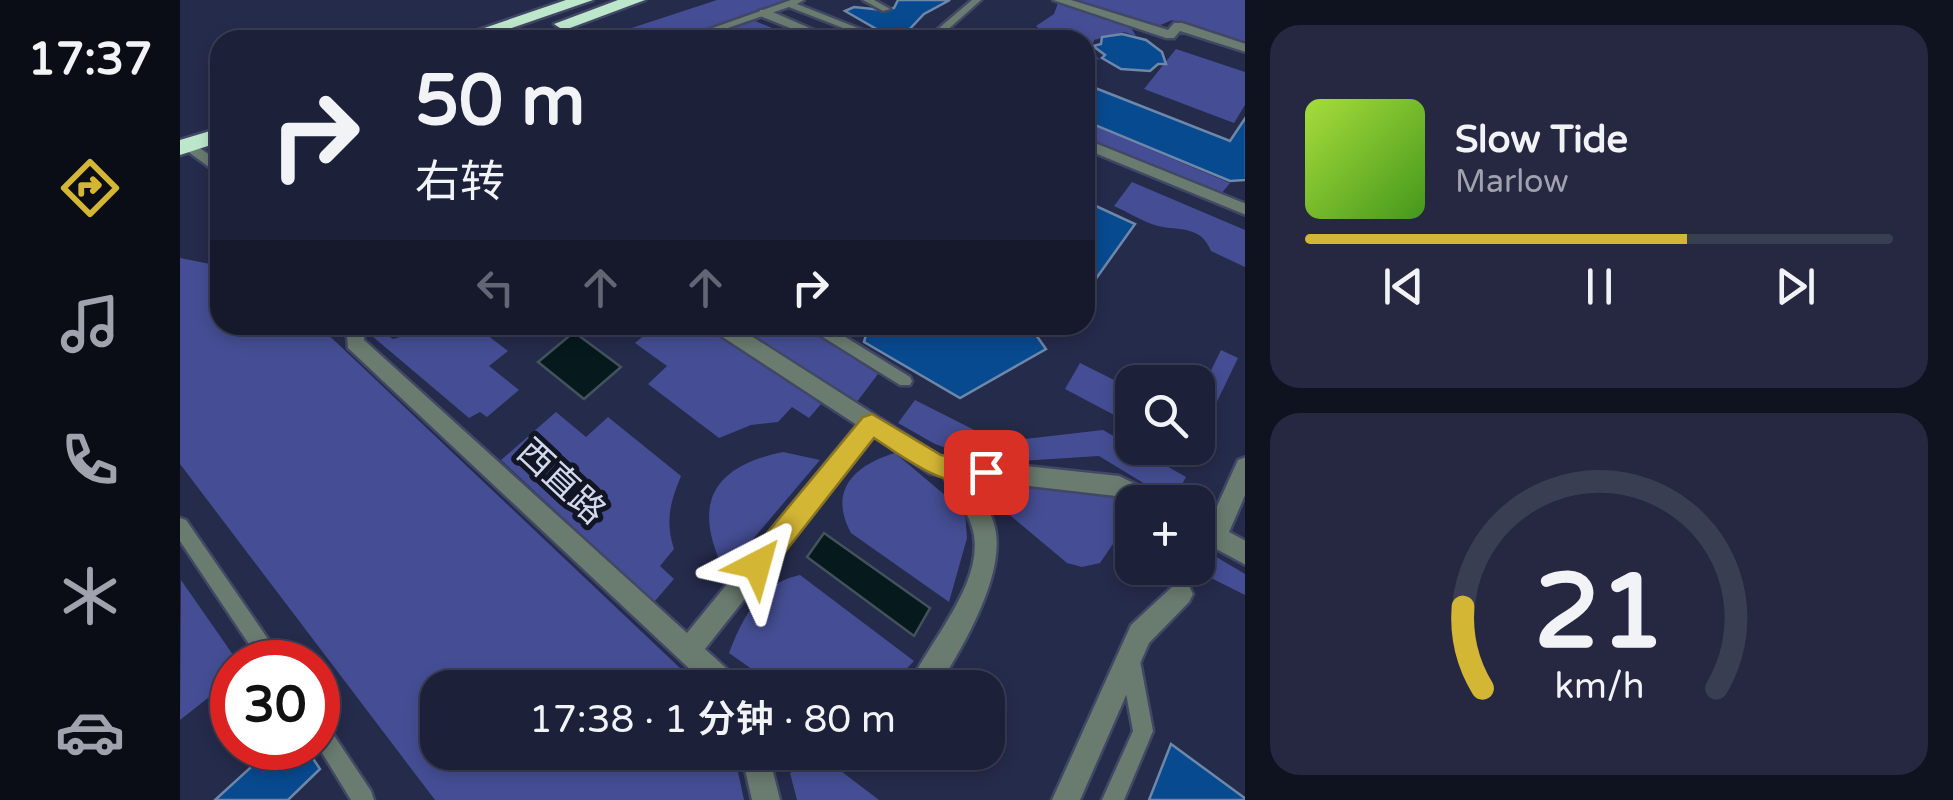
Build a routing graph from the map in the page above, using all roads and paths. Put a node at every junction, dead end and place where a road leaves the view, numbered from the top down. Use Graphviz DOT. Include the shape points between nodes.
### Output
graph roads {
  1 [pos="584,0"];
  2 [pos="636,0"];
  3 [pos="866,0"];
  4 [pos="976,0"];
  5 [pos="1058,0"];
  6 [pos="794,2"];
  7 [pos="886,10"];
  8 [pos="764,13"];
  9 [pos="490,30"];
  10 [pos="543,30"];
  11 [pos="714,30"];
  12 [pos="806,30"];
  13 [pos="860,30"];
  14 [pos="942,30"];
  15 [pos="1245,48"];
  16 [pos="210,122"];
  17 [pos="210,136"];
  18 [pos="183,140"];
  19 [pos="1095,148"];
  20 [pos="210,162"];
  21 [pos="1245,210"];
  22 [pos="355,335"];
  23 [pos="734,335"];
  24 [pos="832,335"];
  25 [pos="905,381"];
  26 [pos="872,424"];
  27 [pos="949,468"];
  28 [pos="1245,469"];
  29 [pos="1115,486"];
  30 [pos="1215,517"];
  31 [pos="180,526"];
  32 [pos="1215,537"];
  33 [pos="1245,553"];
  34 [pos="1181,594"];
  35 [pos="257,640"];
  36 [pos="689,650"];
  37 [pos="1129,659"];
  38 [pos="710,670"];
  39 [pos="932,670"];
  40 [pos="340,762"];
  41 [pos="758,770"];
  42 [pos="362,800"];
  43 [pos="766,800"];
  44 [pos="1066,800"];
  45 [pos="1113,800"];
  1 -- 9 [label="highway"];
  2 -- 10 [label="highway"];
  3 -- 7 [label="lane"];
  4 -- 14 [label="lane"];
  5 -- 15 [label="street" via="1170,35 1178,26"];
  6 -- 8 [label="lane"];
  6 -- 13 [label="lane"];
  8 -- 11 [label="lane"];
  8 -- 12 [label="street"];
  16 -- 18 [label="highway"];
  17 -- 18 [label="highway"];
  18 -- 20 [label="street"];
  19 -- 21 [label="street"];
  22 -- 36 [label="street, 西直路" via="355,344"];
  23 -- 26 [label="street"];
  24 -- 25 [label="lane"];
  26 -- 27 [label="street"];
  26 -- 36 [label="street"];
  27 -- 29 [label="street"];
  27 -- 39 [label="street" via="984,529 970,608"];
  28 -- 30 [label="street"];
  31 -- 35 [label="lane"];
  32 -- 33 [label="street"];
  34 -- 37 [label="street" via="1140,634"];
  36 -- 38 [label="street, 西直路"];
  37 -- 44 [label="street"];
  37 -- 45 [label="lane" via="1142,731"];
  40 -- 42 [label="lane"];
  41 -- 43 [label="street"];
}
